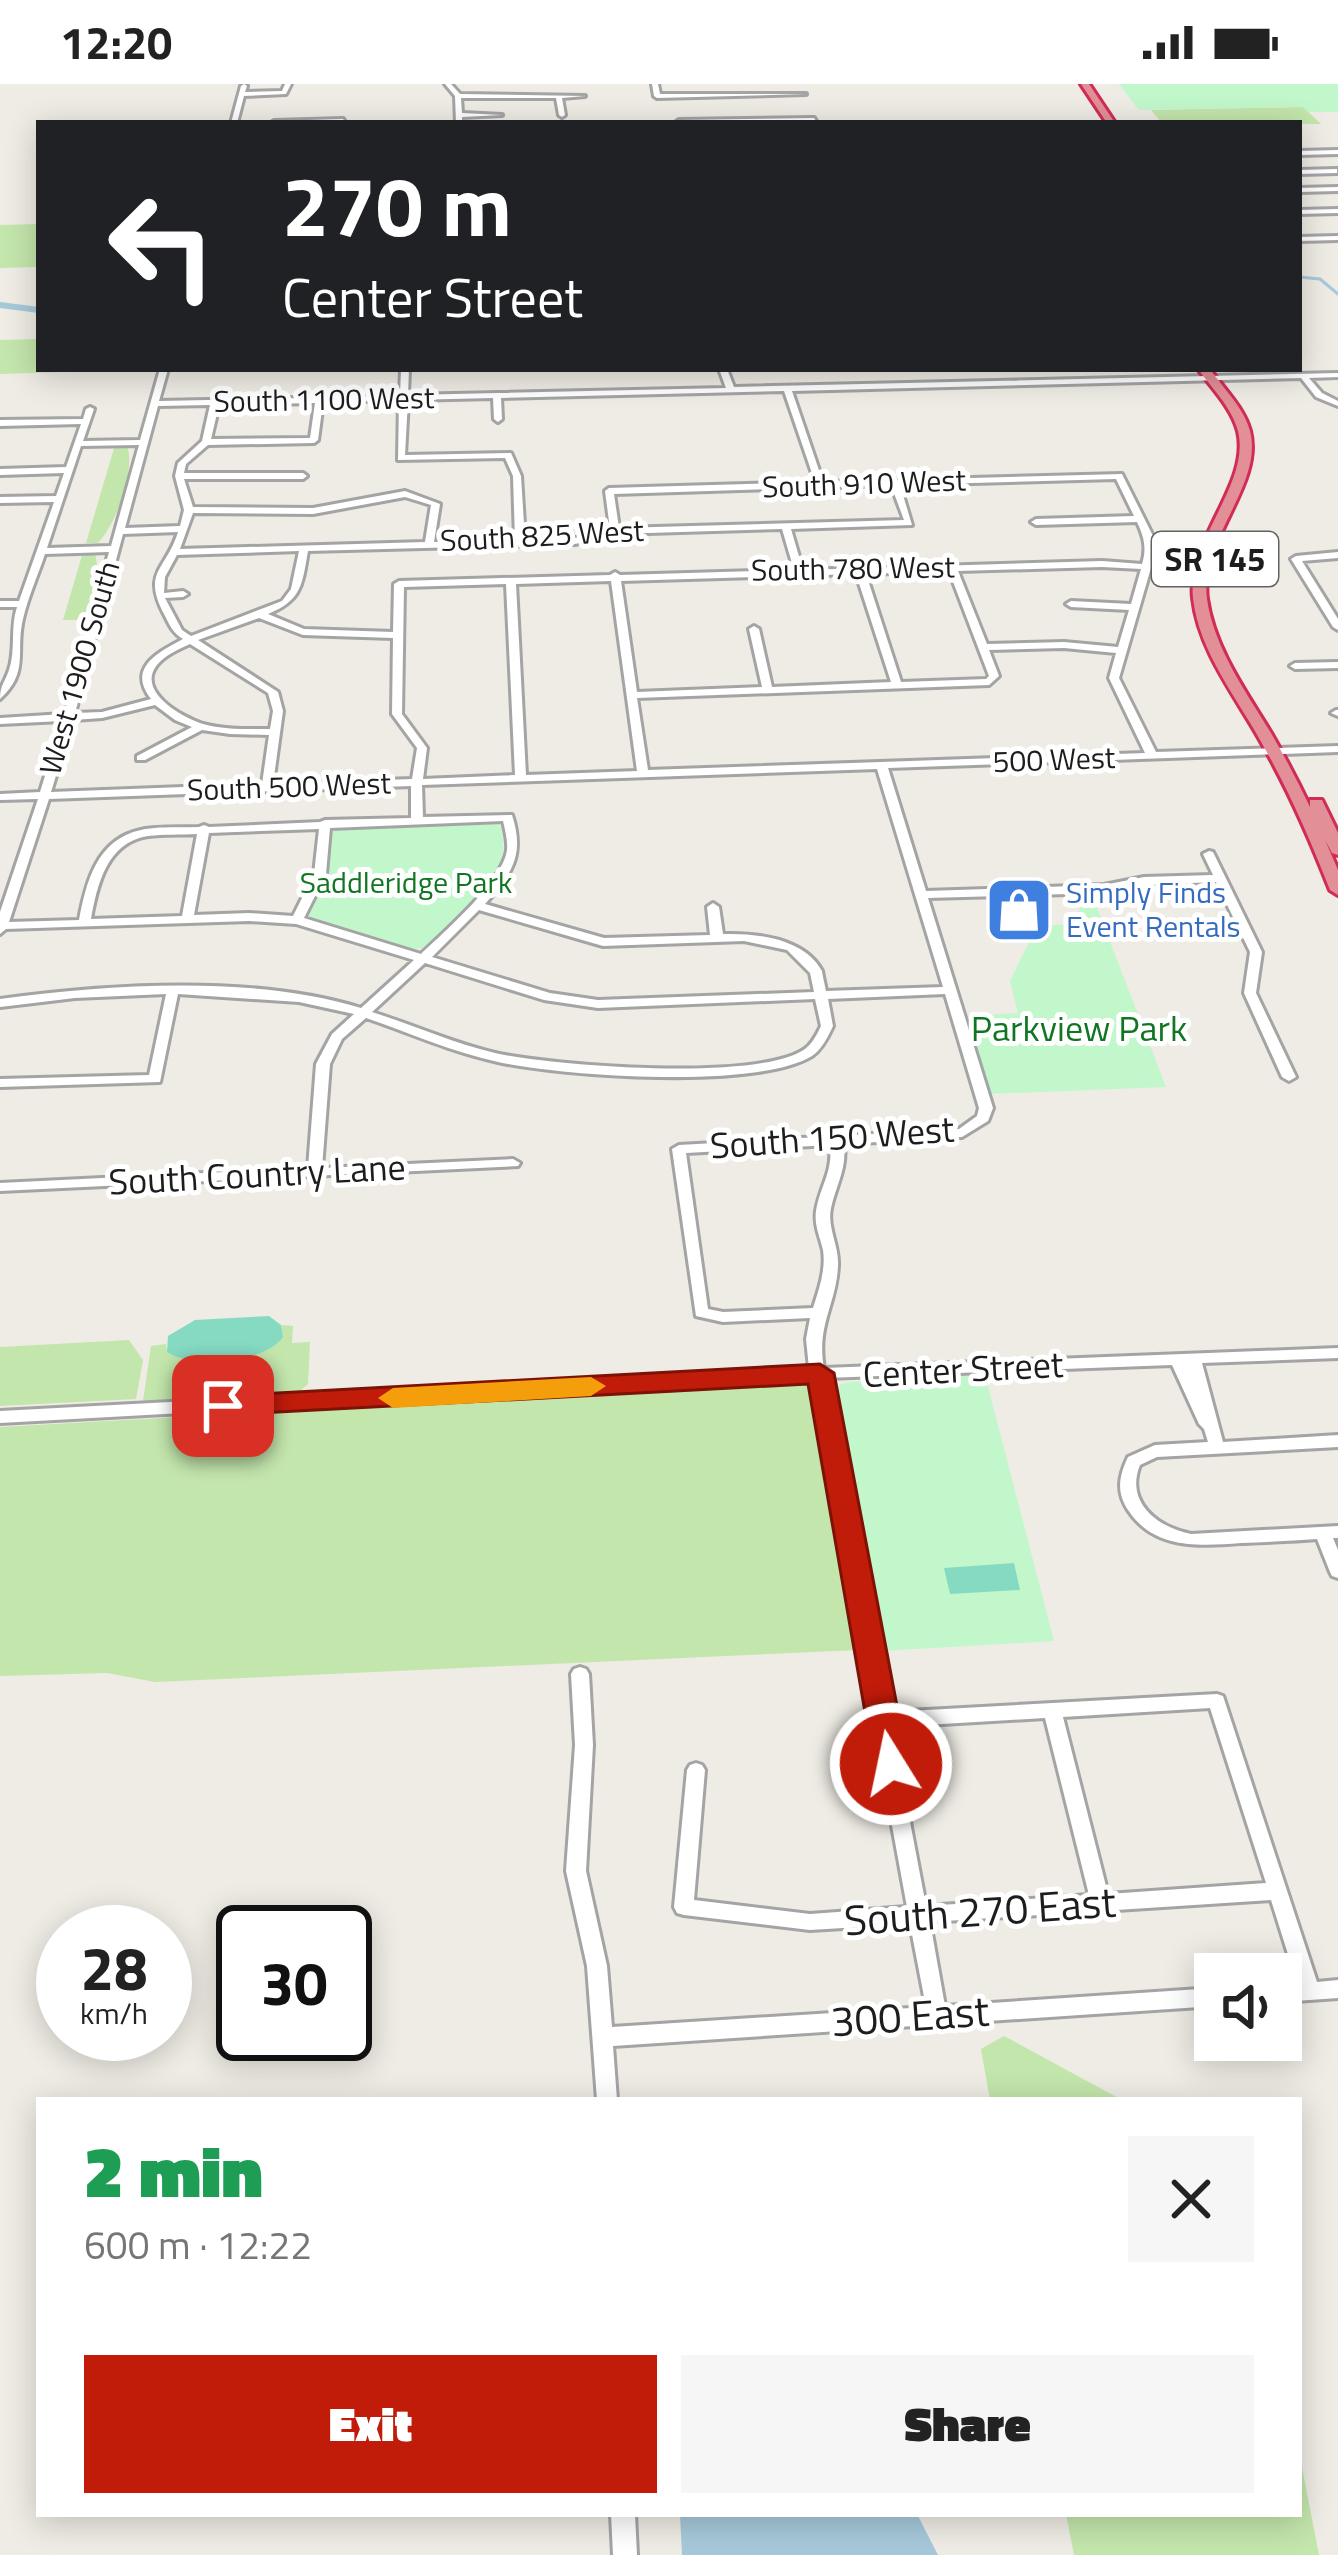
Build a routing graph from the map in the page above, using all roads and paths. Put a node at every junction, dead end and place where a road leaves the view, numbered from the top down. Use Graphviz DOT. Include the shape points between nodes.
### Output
graph roads {
  1 [pos="245,84"];
  2 [pos="299,84"];
  3 [pos="655,84"];
  4 [pos="800,84"];
  5 [pos="1081,84"];
  6 [pos="287,87"];
  7 [pos="449,87"];
  8 [pos="242,94"];
  9 [pos="803,94"];
  10 [pos="704,95"];
  11 [pos="458,96"];
  12 [pos="559,96"];
  13 [pos="582,96"];
  14 [pos="499,115"];
  15 [pos="562,115"];
  16 [pos="712,117"];
  17 [pos="814,118"];
  18 [pos="459,119"];
  19 [pos="235,120"];
  20 [pos="746,120"];
  21 [pos="1105,120"];
  22 [pos="1338,152"];
  23 [pos="1302,153"];
  24 [pos="1318,153"];
  25 [pos="1302,172"];
  26 [pos="1338,172"];
  27 [pos="1338,189"];
  28 [pos="1302,190"];
  29 [pos="1302,212"];
  30 [pos="1338,212"];
  31 [pos="1302,238"];
  32 [pos="1338,238"];
  33 [pos="163,372"];
  34 [pos="405,372"];
  35 [pos="724,372"];
  36 [pos="1212,373"];
  37 [pos="1338,375"];
  38 [pos="1304,376"];
  39 [pos="788,390"];
  40 [pos="731,391"];
  41 [pos="497,396"];
  42 [pos="404,398"];
  43 [pos="319,401"];
  44 [pos="215,403"];
  45 [pos="154,404"];
  46 [pos="1338,404"];
  47 [pos="90,409"];
  48 [pos="498,419"];
  49 [pos="86,421"];
  50 [pos="0,423"];
  51 [pos="145,440"];
  52 [pos="78,442"];
  53 [pos="206,442"];
  54 [pos="69,470"];
  55 [pos="0,472"];
  56 [pos="179,476"];
  57 [pos="303,476"];
  58 [pos="895,483"];
  59 [pos="820,485"];
  60 [pos="59,499"];
  61 [pos="0,500"];
  62 [pos="189,511"];
  63 [pos="1140,519"];
  64 [pos="1036,521"];
  65 [pos="786,526"];
  66 [pos="184,530"];
  67 [pos="118,531"];
  68 [pos="615,531"];
  69 [pos="429,542"];
  70 [pos="520,542"];
  71 [pos="115,547"];
  72 [pos="42,549"];
  73 [pos="304,549"];
  74 [pos="174,552"];
  75 [pos="1338,555"];
  76 [pos="1147,567"];
  77 [pos="952,568"];
  78 [pos="860,571"];
  79 [pos="799,572"];
  80 [pos="615,574"];
  81 [pos="511,580"];
  82 [pos="183,594"];
  83 [pos="159,596"];
  84 [pos="1318,596"];
  85 [pos="1338,596"];
  86 [pos="0,604"];
  87 [pos="23,604"];
  88 [pos="1071,604"];
  89 [pos="1134,608"];
  90 [pos="261,615"];
  91 [pos="1338,627"];
  92 [pos="754,628"];
  93 [pos="397,635"];
  94 [pos="191,640"];
  95 [pos="16,642"];
  96 [pos="0,643"];
  97 [pos="983,647"];
  98 [pos="1119,650"];
  99 [pos="1338,665"];
  100 [pos="1295,666"];
  101 [pos="4,683"];
  102 [pos="897,686"];
  103 [pos="768,690"];
  104 [pos="632,694"];
  105 [pos="0,696"];
  106 [pos="157,701"];
  107 [pos="68,716"];
  108 [pos="0,721"];
  109 [pos="200,727"];
  110 [pos="276,733"];
  111 [pos="1338,749"];
  112 [pos="1281,752"];
  113 [pos="1152,756"];
  114 [pos="141,758"];
  115 [pos="882,766"];
  116 [pos="644,775"];
  117 [pos="520,779"];
  118 [pos="416,783"];
  119 [pos="267,788"];
  120 [pos="42,796"];
  121 [pos="0,797"];
  122 [pos="417,820"];
  123 [pos="325,823"];
  124 [pos="204,828"];
  125 [pos="1338,850"];
  126 [pos="1209,854"];
  127 [pos="1220,878"];
  128 [pos="1338,890"];
  129 [pos="922,895"];
  130 [pos="480,906"];
  131 [pos="713,907"];
  132 [pos="187,919"];
  133 [pos="297,920"];
  134 [pos="84,923"];
  135 [pos="1,928"];
  136 [pos="717,938"];
  137 [pos="419,958"];
  138 [pos="173,989"];
  139 [pos="951,990"];
  140 [pos="821,997"];
  141 [pos="0,1003"];
  142 [pos="360,1015"];
  143 [pos="1289,1077"];
  144 [pos="0,1083"];
  145 [pos="836,1139"];
  146 [pos="513,1163"];
  147 [pos="315,1171"];
  148 [pos="0,1187"];
  149 [pos="819,1312"];
  150 [pos="1338,1353"];
  151 [pos="1185,1358"];
  152 [pos="820,1373"];
  153 [pos="0,1417"];
  154 [pos="1338,1441"];
  155 [pos="1216,1442"];
  156 [pos="1330,1533"];
  157 [pos="1338,1572"];
  158 [pos="580,1673"];
  159 [pos="1052,1710"];
  160 [pos="883,1720"];
  161 [pos="696,1769"];
  162 [pos="1277,1891"];
  163 [pos="1101,1903"];
  164 [pos="917,1917"];
  165 [pos="1338,1989"];
  166 [pos="1310,1991"];
  167 [pos="1302,1992"];
  168 [pos="1194,1997"];
  169 [pos="937,2014"];
  170 [pos="606,2037"];
  171 [pos="607,2097"];
  172 [pos="623,2517"];
  173 [pos="625,2555"];
  1 -- 8 [label="street"];
  2 -- 6 [label="street"];
  3 -- 10 [label="street" via="657,96"];
  4 -- 9 [label="street"];
  5 -- 21 [label="highway"];
  6 -- 8 [label="street"];
  7 -- 11 [label="street"];
  8 -- 19 [label="street"];
  9 -- 10 [label="street"];
  9 -- 17 [label="street"];
  10 -- 16 [label="street"];
  11 -- 12 [label="street"];
  11 -- 18 [label="street"];
  12 -- 13 [label="street"];
  12 -- 15 [label="street"];
  14 -- 18 [label="street"];
  16 -- 17 [label="street"];
  17 -- 20 [label="street"];
  22 -- 24 [label="street"];
  23 -- 24 [label="street"];
  24 -- 26 [label="street"];
  25 -- 26 [label="street"];
  27 -- 28 [label="street"];
  29 -- 30 [label="street"];
  31 -- 32 [label="street"];
  33 -- 45 [label="street, West 1900 South"];
  34 -- 42 [label="street"];
  35 -- 40 [label="street"];
  36 -- 38 [label="street"];
  36 -- 39 [label="street, South 1100 West"];
  36 -- 112 [label="highway, SR 145" via="1247,443 1201,556 1200,600 1219,653"];
  37 -- 38 [label="street"];
  38 -- 46 [label="street"];
  39 -- 40 [label="street, South 1100 West"];
  39 -- 59 [label="street"];
  40 -- 41 [label="street, South 1100 West"];
  41 -- 42 [label="street, South 1100 West"];
  41 -- 48 [label="street"];
  42 -- 43 [label="street, South 1100 West"];
  42 -- 70 [label="street" via="401,458 508,455 517,476"];
  43 -- 44 [label="street, South 1100 West"];
  43 -- 53 [label="street" via="314,440"];
  44 -- 45 [label="street, South 1100 West"];
  44 -- 53 [label="street"];
  45 -- 51 [label="street, West 1900 South"];
  47 -- 49 [label="street"];
  49 -- 50 [label="street"];
  49 -- 52 [label="street"];
  51 -- 52 [label="street"];
  51 -- 67 [label="street, West 1900 South"];
  52 -- 54 [label="street"];
  53 -- 56 [label="street" via="184,457"];
  54 -- 55 [label="street"];
  54 -- 60 [label="street"];
  56 -- 57 [label="street"];
  56 -- 62 [label="street"];
  58 -- 59 [label="street, South 910 West"];
  58 -- 63 [label="street, South 910 West" via="1119,476"];
  58 -- 65 [label="street, South 825 West" via="909,523"];
  59 -- 68 [label="street, South 910 West" via="609,490"];
  60 -- 61 [label="street"];
  60 -- 72 [label="street"];
  62 -- 66 [label="street"];
  62 -- 69 [label="street" via="290,512 385,494 424,497 436,503"];
  63 -- 64 [label="street"];
  63 -- 76 [label="street" via="1149,538"];
  65 -- 68 [label="street, South 825 West"];
  65 -- 79 [label="street"];
  66 -- 67 [label="street"];
  66 -- 74 [label="street"];
  67 -- 71 [label="street, West 1900 South"];
  68 -- 70 [label="street, South 825 West"];
  69 -- 70 [label="street, South 825 West"];
  69 -- 73 [label="street, South 825 West"];
  71 -- 72 [label="street"];
  71 -- 107 [label="street, West 1900 South"];
  72 -- 87 [label="street"];
  73 -- 74 [label="street, South 825 West"];
  73 -- 90 [label="street" via="296,589"];
  74 -- 83 [label="street"];
  75 -- 84 [label="street" via="1296,559"];
  76 -- 77 [label="street, South 780 West"];
  76 -- 89 [label="street"];
  77 -- 78 [label="street, South 780 West"];
  77 -- 97 [label="street"];
  78 -- 79 [label="street, South 780 West"];
  78 -- 102 [label="street"];
  79 -- 80 [label="street, South 780 West"];
  80 -- 81 [label="street, South 780 West"];
  80 -- 104 [label="street"];
  81 -- 93 [label="street, South 780 West" via="399,584"];
  81 -- 117 [label="street"];
  82 -- 83 [label="street"];
  83 -- 94 [label="street"];
  84 -- 85 [label="street"];
  84 -- 91 [label="street"];
  86 -- 87 [label="street"];
  87 -- 95 [label="street"];
  88 -- 89 [label="street"];
  89 -- 98 [label="street"];
  90 -- 93 [label="street" via="303,632"];
  90 -- 94 [label="street"];
  92 -- 103 [label="street"];
  93 -- 118 [label="street" via="397,714 422,748"];
  94 -- 106 [label="street" via="146,676"];
  94 -- 110 [label="street" via="273,692"];
  95 -- 96 [label="street"];
  95 -- 101 [label="street" via="16,667"];
  97 -- 98 [label="street"];
  97 -- 102 [label="street" via="992,681"];
  98 -- 113 [label="street" via="1118,692"];
  99 -- 100 [label="street"];
  101 -- 105 [label="street"];
  102 -- 103 [label="street"];
  103 -- 104 [label="street"];
  104 -- 116 [label="street"];
  106 -- 107 [label="street"];
  106 -- 109 [label="street"];
  107 -- 108 [label="street"];
  107 -- 120 [label="street, West 1900 South"];
  109 -- 110 [label="street"];
  109 -- 114 [label="street"];
  110 -- 119 [label="street"];
  111 -- 112 [label="street, 500 West"];
  112 -- 113 [label="street, 500 West"];
  112 -- 125 [label="highway, SR 145"];
  112 -- 128 [label="highway, SR 145"];
  113 -- 115 [label="street, 500 West"];
  115 -- 116 [label="street, 500 West"];
  115 -- 129 [label="street"];
  116 -- 117 [label="street, South 500 West"];
  117 -- 118 [label="street, South 500 West"];
  118 -- 119 [label="street, South 500 West"];
  118 -- 122 [label="street"];
  119 -- 120 [label="street, South 500 West"];
  120 -- 121 [label="street, South 500 West"];
  120 -- 135 [label="street, West 1900 South"];
  122 -- 123 [label="street"];
  122 -- 130 [label="street" via="508,817 513,857"];
  123 -- 124 [label="street"];
  123 -- 133 [label="street" via="320,874"];
  124 -- 132 [label="street"];
  124 -- 134 [label="street" via="124,839 94,869"];
  126 -- 127 [label="street"];
  127 -- 129 [label="street"];
  127 -- 143 [label="street" via="1256,952 1250,993"];
  129 -- 139 [label="street"];
  130 -- 136 [label="street" via="603,942"];
  130 -- 137 [label="street"];
  131 -- 136 [label="street"];
  132 -- 133 [label="street"];
  132 -- 134 [label="street"];
  133 -- 137 [label="street"];
  134 -- 135 [label="street"];
  136 -- 140 [label="street" via="790,946 816,973"];
  137 -- 140 [label="street" via="573,1002"];
  137 -- 142 [label="street"];
  138 -- 141 [label="street"];
  138 -- 142 [label="street" via="301,998"];
  138 -- 144 [label="street" via="155,1079"];
  139 -- 140 [label="street"];
  139 -- 145 [label="street, South 150 West" via="986,1108 982,1118 962,1132"];
  140 -- 142 [label="street" via="827,1026 809,1052 765,1066 586,1070 499,1058"];
  142 -- 147 [label="street" via="323,1064"];
  145 -- 149 [label="street" via="836,1186 823,1210 831,1259"];
  145 -- 149 [label="street, South 150 West" via="679,1149 701,1312"];
  146 -- 147 [label="street, South Country Lane"];
  147 -- 148 [label="street, South Country Lane"];
  149 -- 152 [label="street" via="812,1335"];
  150 -- 151 [label="street, Center Street"];
  151 -- 152 [label="street, Center Street"];
  151 -- 155 [label="street"];
  152 -- 153 [label="street, Center Street"];
  152 -- 160 [label="street"];
  154 -- 155 [label="street"];
  155 -- 156 [label="street" via="1143,1454 1128,1469 1142,1519 1166,1537 1191,1540"];
  156 -- 157 [label="street"];
  158 -- 170 [label="street" via="577,1871"];
  159 -- 160 [label="street"];
  159 -- 162 [label="street" via="1217,1701"];
  159 -- 163 [label="street"];
  160 -- 164 [label="street"];
  161 -- 164 [label="street, South 270 East" via="684,1907 811,1922"];
  162 -- 163 [label="street, South 270 East"];
  162 -- 166 [label="street"];
  163 -- 164 [label="street, South 270 East"];
  164 -- 169 [label="street"];
  165 -- 166 [label="street"];
  166 -- 167 [label="street"];
  168 -- 169 [label="street, 300 East"];
  169 -- 170 [label="street, 300 East"];
  170 -- 171 [label="street"];
  172 -- 173 [label="street"];
}
